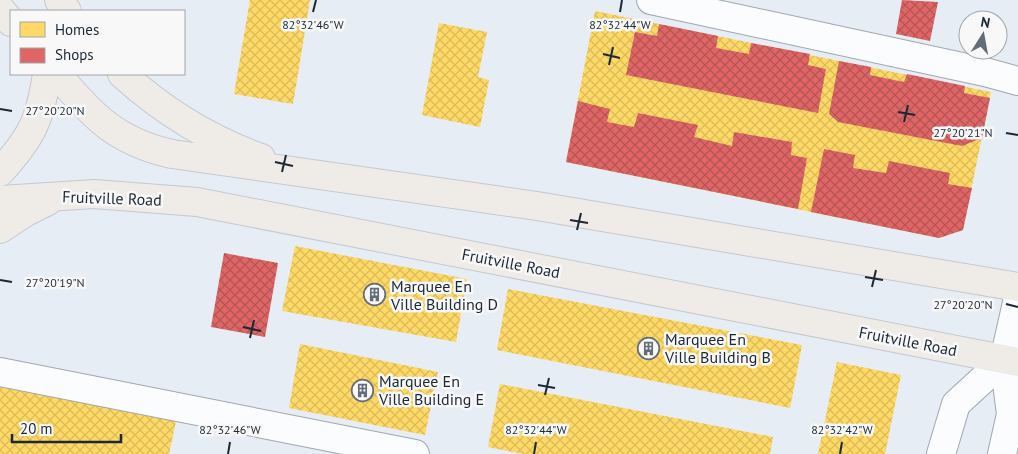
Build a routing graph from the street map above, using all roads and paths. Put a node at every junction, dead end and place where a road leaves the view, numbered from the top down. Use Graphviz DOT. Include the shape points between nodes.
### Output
graph roads {
  1 [pos="651,0"];
  2 [pos="0,9"];
  3 [pos="10,21"];
  4 [pos="47,75"];
  5 [pos="58,75"];
  6 [pos="123,75"];
  7 [pos="1018,81"];
  8 [pos="0,172"];
  9 [pos="310,174"];
  10 [pos="69,195"];
  11 [pos="0,200"];
  12 [pos="0,229"];
  13 [pos="1018,288"];
  14 [pos="1018,298"];
  15 [pos="1011,361"];
  16 [pos="0,372"];
  17 [pos="415,454"];
  18 [pos="941,454"];
  19 [pos="1002,454"];
  1 -- 7 [label="street"];
  2 -- 3 [label="main road"];
  4 -- 8 [label="main road" via="43,104 26,144"];
  5 -- 9 [label="main road" via="100,120 138,145 172,154"];
  6 -- 9 [label="main road" via="188,124 244,152"];
  9 -- 13 [label="main road" via="537,206"];
  10 -- 11 [label="main road, Fruitville Road"];
  10 -- 12 [label="main road" via="26,212"];
  10 -- 15 [label="main road, Fruitville Road" via="142,197 222,207"];
  14 -- 15 [label="street"];
  15 -- 18 [label="street" via="956,404"];
  15 -- 19 [label="street" via="1011,414"];
  16 -- 17 [label="street"];
}
